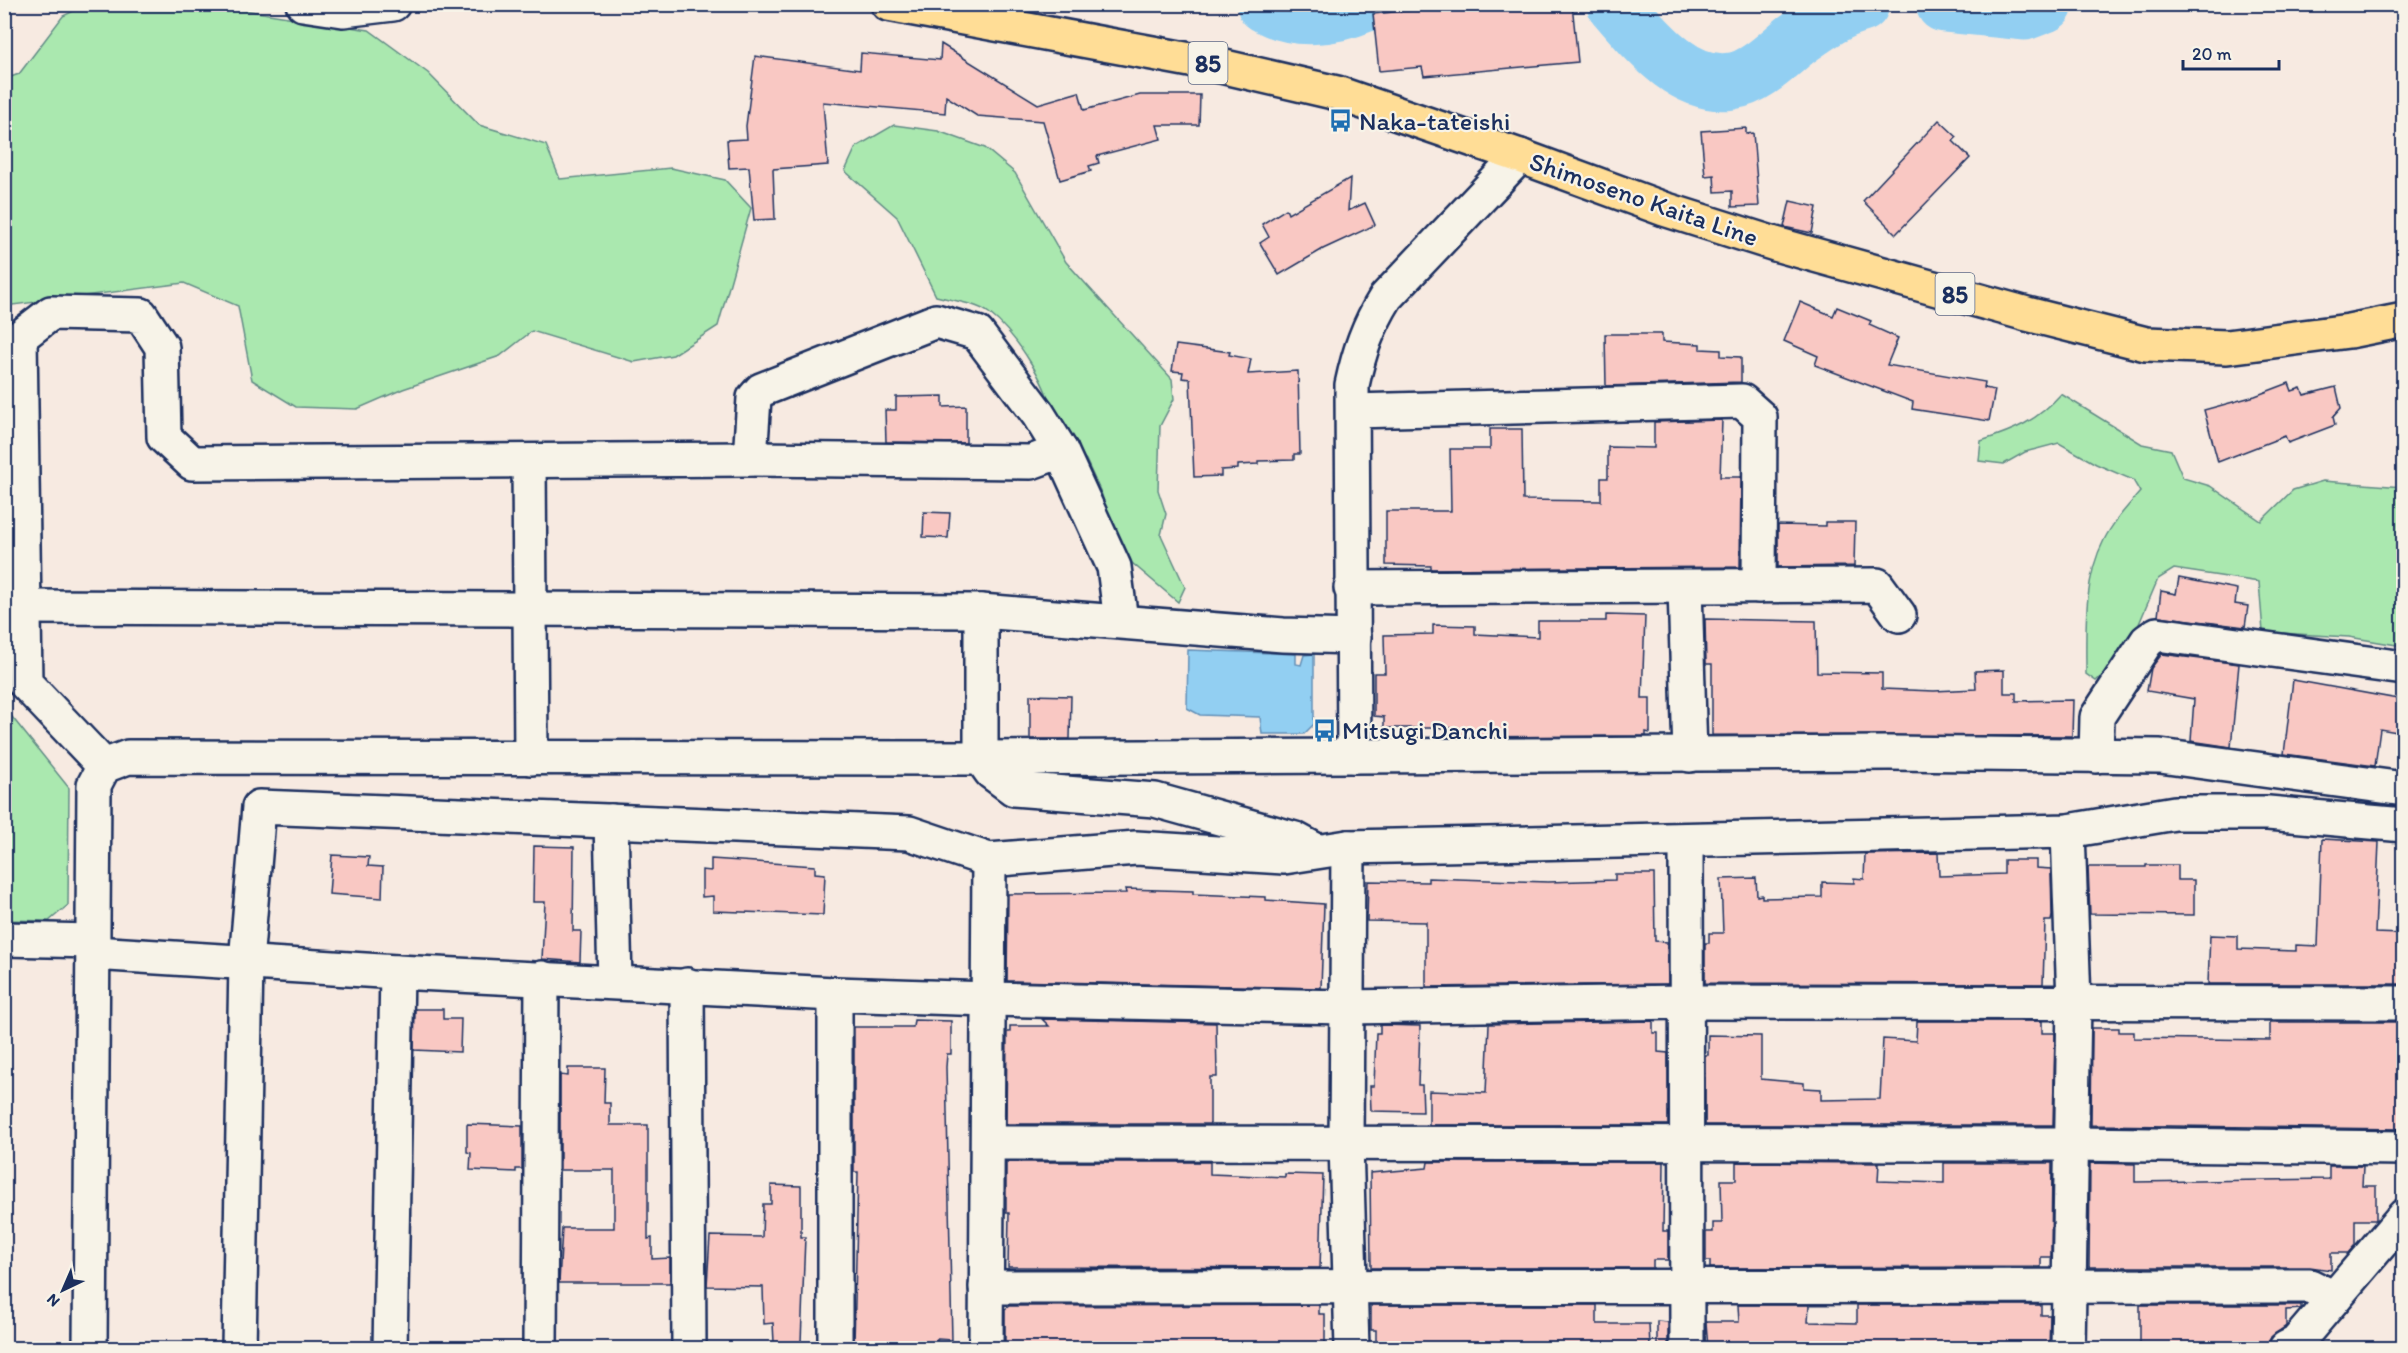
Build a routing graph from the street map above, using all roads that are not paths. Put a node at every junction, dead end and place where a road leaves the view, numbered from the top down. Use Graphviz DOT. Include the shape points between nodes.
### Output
graph roads {
  1 [pos="303,4"];
  2 [pos="393,4"];
  3 [pos="888,4"];
  4 [pos="1520,156"];
  5 [pos="2403,320"];
  6 [pos="1353,411"];
  7 [pos="1060,451"];
  8 [pos="750,459"];
  9 [pos="529,461"];
  10 [pos="1759,586"];
  11 [pos="1685,587"];
  12 [pos="1351,588"];
  13 [pos="24,608"];
  14 [pos="981,610"];
  15 [pos="530,611"];
  16 [pos="1899,615"];
  17 [pos="1121,621"];
  18 [pos="1354,637"];
  19 [pos="2403,668"];
  20 [pos="1690,755"];
  21 [pos="1354,756"];
  22 [pos="2096,756"];
  23 [pos="531,758"];
  24 [pos="981,758"];
  25 [pos="104,766"];
  26 [pos="2403,789"];
  27 [pos="611,821"];
  28 [pos="2403,825"];
  29 [pos="2068,831"];
  30 [pos="1686,840"];
  31 [pos="1333,849"];
  32 [pos="989,860"];
  33 [pos="4,939"];
  34 [pos="93,947"];
  35 [pos="246,962"];
  36 [pos="397,972"];
  37 [pos="542,978"];
  38 [pos="615,982"];
  39 [pos="687,985"];
  40 [pos="835,994"];
  41 [pos="989,999"];
  42 [pos="1686,1002"];
  43 [pos="2074,1002"];
  44 [pos="2403,1003"];
  45 [pos="1345,1007"];
  46 [pos="987,1143"];
  47 [pos="1346,1144"];
  48 [pos="1687,1144"];
  49 [pos="2073,1144"];
  50 [pos="2403,1148"];
  51 [pos="2403,1216"];
  52 [pos="1352,1285"];
  53 [pos="2070,1285"];
  54 [pos="1687,1286"];
  55 [pos="986,1287"];
  56 [pos="2334,1298"];
  57 [pos="90,1348"];
  58 [pos="239,1348"];
  59 [pos="390,1348"];
  60 [pos="540,1348"];
  61 [pos="689,1348"];
  62 [pos="835,1348"];
  63 [pos="986,1348"];
  64 [pos="1352,1348"];
  65 [pos="1687,1348"];
  66 [pos="2068,1348"];
  67 [pos="2286,1348"];
  1 -- 2 [label="street" via="343,10"];
  3 -- 4 [label="main road, Shimoseno Kaita Line / 85" via="1212,64 1337,93"];
  4 -- 5 [label="main road, Shimoseno Kaita Line / 85" via="1664,209 1775,244 2146,344 2227,347"];
  4 -- 6 [label="street" via="1380,306 1362,343 1352,385"];
  6 -- 10 [label="street" via="1742,401 1760,417"];
  6 -- 12 [label="street"];
  7 -- 8 [label="street" via="1031,462"];
  7 -- 8 [label="street" via="1038,414 977,333 936,321 761,390 754,398"];
  7 -- 17 [label="street" via="1114,567"];
  8 -- 9 [label="street"];
  9 -- 13 [label="street" via="192,464 164,437 162,347 141,315 51,313 20,337"];
  9 -- 15 [label="street"];
  10 -- 11 [label="street"];
  10 -- 16 [label="street" via="1877,585"];
  11 -- 12 [label="street"];
  11 -- 20 [label="street"];
  12 -- 18 [label="street"];
  13 -- 15 [label="street"];
  13 -- 25 [label="street" via="25,683"];
  14 -- 15 [label="street"];
  14 -- 17 [label="street"];
  14 -- 24 [label="street"];
  15 -- 23 [label="street"];
  17 -- 18 [label="street"];
  18 -- 21 [label="street"];
  19 -- 22 [label="street" via="2157,634 2147,641 2097,717"];
  20 -- 21 [label="street"];
  20 -- 22 [label="street"];
  21 -- 24 [label="street"];
  22 -- 26 [label="street" via="2160,756"];
  23 -- 24 [label="street"];
  23 -- 25 [label="street" via="128,757"];
  24 -- 31 [label="street" via="991,772 1014,789 1155,800"];
  25 -- 34 [label="street" via="94,785"];
  27 -- 32 [label="street" via="909,833"];
  27 -- 35 [label="street" via="259,807"];
  27 -- 38 [label="street"];
  28 -- 29 [label="street" via="2268,813 2175,813"];
  29 -- 30 [label="street"];
  29 -- 43 [label="street"];
  30 -- 31 [label="street"];
  30 -- 42 [label="street"];
  31 -- 32 [label="street" via="1284,856 1136,848"];
  31 -- 45 [label="street"];
  32 -- 41 [label="street"];
  33 -- 34 [label="street"];
  34 -- 35 [label="street"];
  34 -- 57 [label="street"];
  35 -- 36 [label="street"];
  35 -- 58 [label="street"];
  36 -- 37 [label="street"];
  36 -- 59 [label="street"];
  37 -- 38 [label="street"];
  37 -- 60 [label="street"];
  38 -- 39 [label="street"];
  39 -- 40 [label="street"];
  39 -- 61 [label="street"];
  40 -- 41 [label="street"];
  40 -- 62 [label="street"];
  41 -- 45 [label="street"];
  41 -- 46 [label="street"];
  42 -- 43 [label="street"];
  42 -- 45 [label="street"];
  42 -- 48 [label="street"];
  43 -- 44 [label="street"];
  43 -- 49 [label="street"];
  45 -- 47 [label="street"];
  46 -- 47 [label="street"];
  46 -- 55 [label="street"];
  47 -- 48 [label="street"];
  47 -- 52 [label="street"];
  48 -- 49 [label="street"];
  48 -- 54 [label="street"];
  49 -- 50 [label="street"];
  49 -- 53 [label="street"];
  51 -- 56 [label="street"];
  52 -- 54 [label="street"];
  52 -- 55 [label="street"];
  52 -- 64 [label="street"];
  53 -- 54 [label="street"];
  53 -- 56 [label="street" via="2310,1286"];
  53 -- 66 [label="street"];
  54 -- 65 [label="street"];
  55 -- 63 [label="street"];
  56 -- 67 [label="street" via="2296,1343"];
}
